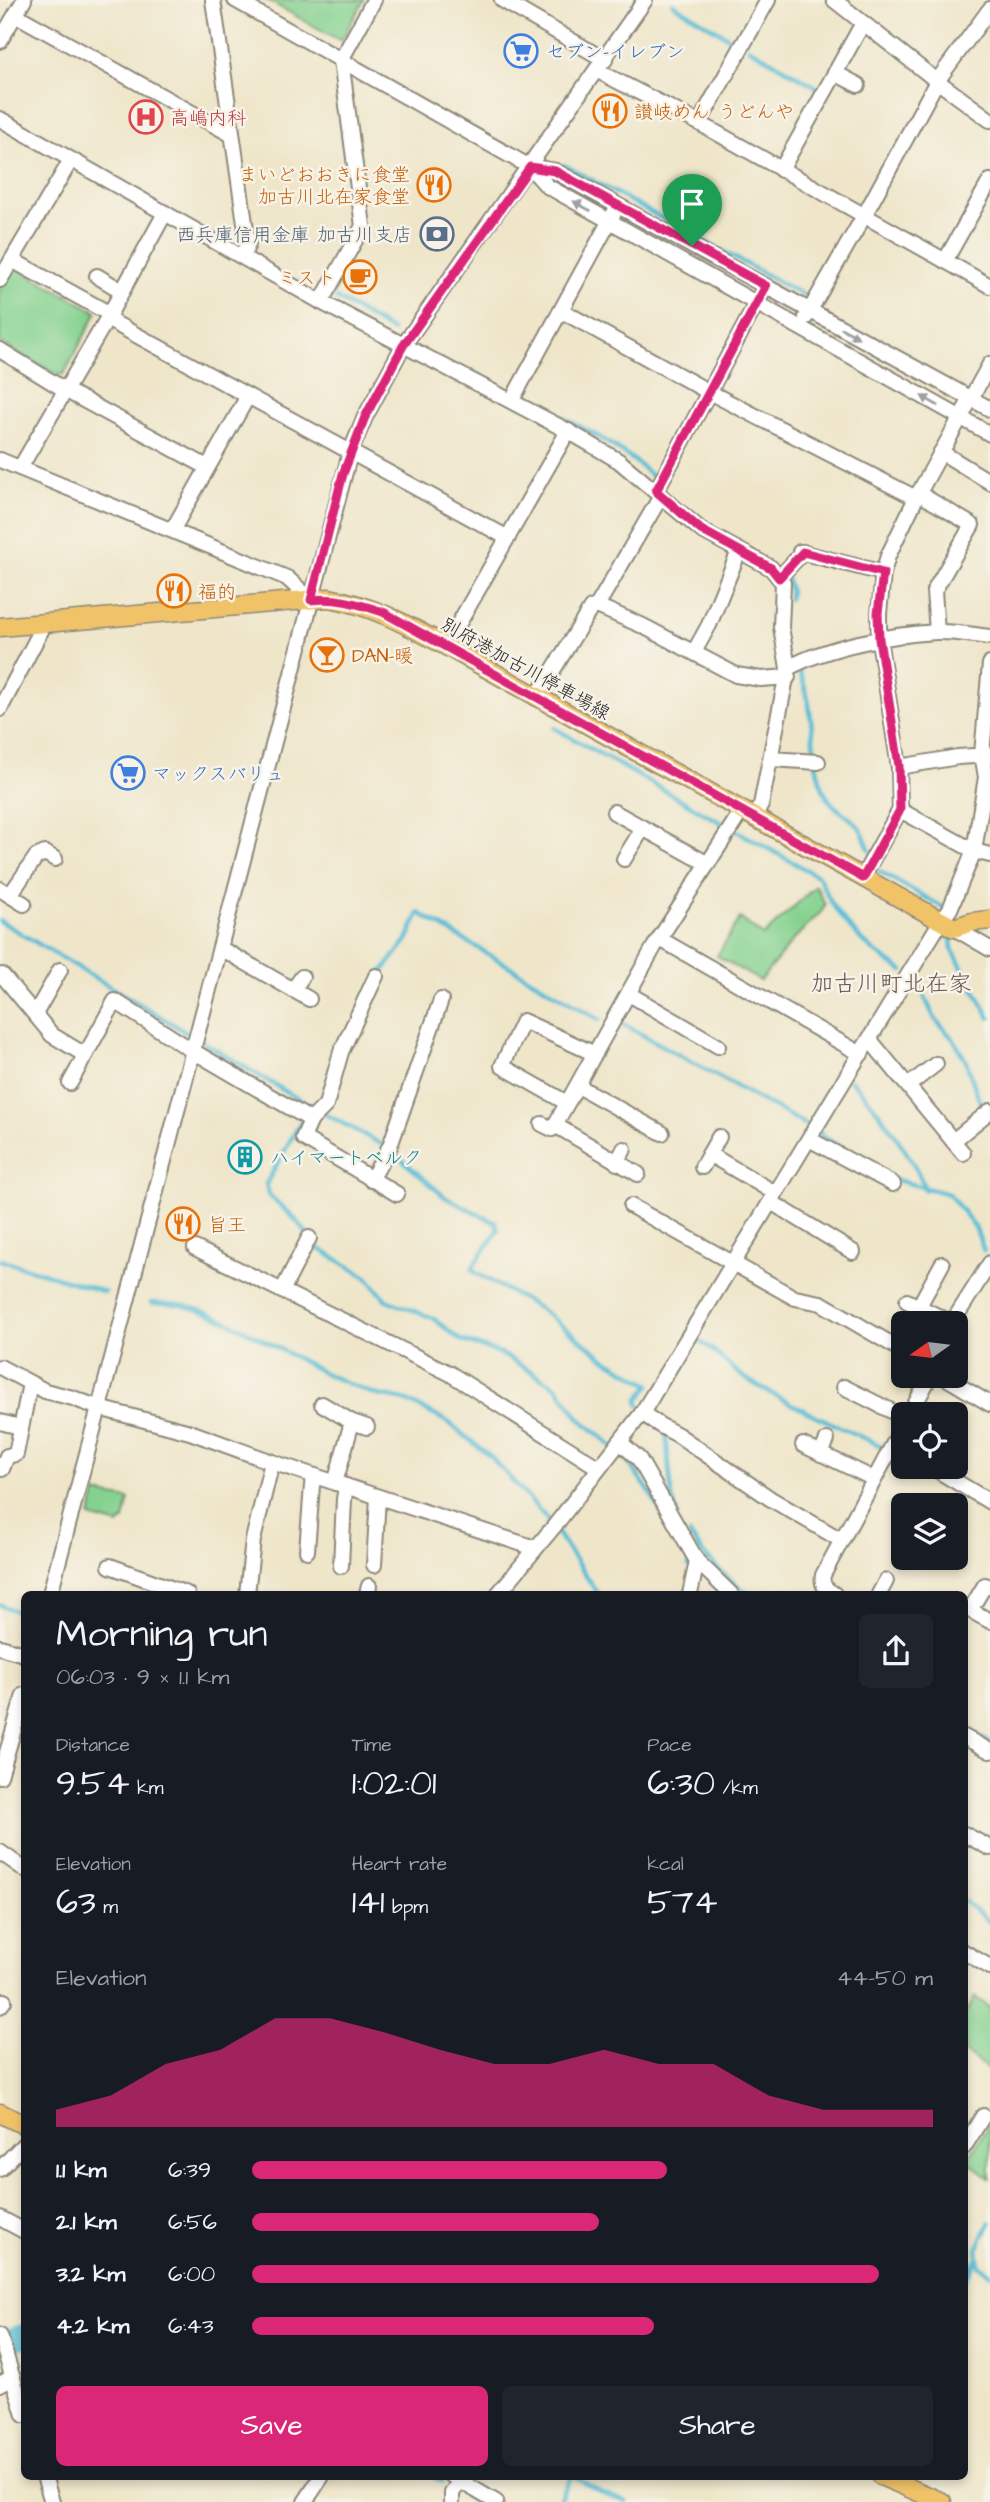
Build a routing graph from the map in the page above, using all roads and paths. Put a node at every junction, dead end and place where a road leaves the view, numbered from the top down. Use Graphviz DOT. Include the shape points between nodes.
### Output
graph roads {
  1 [pos="24,0"];
  2 [pos="213,0"];
  3 [pos="235,0"];
  4 [pos="374,0"];
  5 [pos="503,0"];
  6 [pos="645,0"];
  7 [pos="768,0"];
  8 [pos="834,0"];
  9 [pos="990,9"];
  10 [pos="16,15"];
  11 [pos="863,23"];
  12 [pos="0,41"];
  13 [pos="341,60"];
  14 [pos="601,65"];
  15 [pos="835,73"];
  16 [pos="937,81"];
  17 [pos="858,85"];
  18 [pos="0,118"];
  19 [pos="990,120"];
  20 [pos="699,124"];
  21 [pos="232,135"];
  22 [pos="71,160"];
  23 [pos="530,167"];
  24 [pos="782,170"];
  25 [pos="990,181"];
  26 [pos="618,205"];
  27 [pos="165,213"];
  28 [pos="864,216"];
  29 [pos="609,221"];
  30 [pos="243,256"];
  31 [pos="12,260"];
  32 [pos="945,261"];
  33 [pos="97,276"];
  34 [pos="0,280"];
  35 [pos="766,286"];
  36 [pos="990,286"];
  37 [pos="122,291"];
  38 [pos="321,302"];
  39 [pos="758,302"];
  40 [pos="810,310"];
  41 [pos="562,311"];
  42 [pos="108,316"];
  43 [pos="801,327"];
  44 [pos="403,346"];
  45 [pos="0,350"];
  46 [pos="990,364"];
  47 [pos="65,390"];
  48 [pos="709,391"];
  49 [pos="248,396"];
  50 [pos="970,398"];
  51 [pos="512,400"];
  52 [pos="990,409"];
  53 [pos="959,417"];
  54 [pos="568,431"];
  55 [pos="990,434"];
  56 [pos="941,452"];
  57 [pos="349,453"];
  58 [pos="0,460"];
  59 [pos="207,467"];
  60 [pos="20,468"];
  61 [pos="990,482"];
  62 [pos="659,494"];
  63 [pos="917,495"];
  64 [pos="173,529"];
  65 [pos="508,538"];
  66 [pos="739,551"];
  67 [pos="883,573"];
  68 [pos="779,578"];
  69 [pos="311,600"];
  70 [pos="597,607"];
  71 [pos="45,623"];
  72 [pos="0,627"];
  73 [pos="937,632"];
  74 [pos="990,637"];
  75 [pos="879,639"];
  76 [pos="446,646"];
  77 [pos="694,652"];
  78 [pos="990,664"];
  79 [pos="788,672"];
  80 [pos="536,698"];
  81 [pos="0,709"];
  82 [pos="986,754"];
  83 [pos="771,759"];
  84 [pos="818,762"];
  85 [pos="899,766"];
  86 [pos="900,810"];
  87 [pos="614,812"];
  88 [pos="747,815"];
  89 [pos="643,828"];
  90 [pos="974,851"];
  91 [pos="990,855"];
  92 [pos="55,859"];
  93 [pos="624,859"];
  94 [pos="708,863"];
  95 [pos="863,878"];
  96 [pos="5,892"];
  97 [pos="24,904"];
  98 [pos="990,920"];
  99 [pos="947,925"];
  100 [pos="660,939"];
  101 [pos="220,947"];
  102 [pos="990,949"];
  103 [pos="60,970"];
  104 [pos="2,975"];
  105 [pos="376,976"];
  106 [pos="302,977"];
  107 [pos="293,990"];
  108 [pos="629,994"];
  109 [pos="309,999"];
  110 [pos="441,1000"];
  111 [pos="35,1014"];
  112 [pos="870,1040"];
  113 [pos="718,1046"];
  114 [pos="192,1051"];
  115 [pos="595,1054"];
  116 [pos="861,1054"];
  117 [pos="85,1055"];
  118 [pos="936,1064"];
  119 [pos="70,1083"];
  120 [pos="909,1085"];
  121 [pos="578,1086"];
  122 [pos="567,1102"];
  123 [pos="990,1111"];
  124 [pos="311,1120"];
  125 [pos="662,1133"];
  126 [pos="719,1138"];
  127 [pos="809,1139"];
  128 [pos="953,1141"];
  129 [pos="624,1149"];
  130 [pos="963,1153"];
  131 [pos="709,1154"];
  132 [pos="617,1163"];
  133 [pos="702,1167"];
  134 [pos="638,1174"];
  135 [pos="371,1180"];
  136 [pos="893,1184"];
  137 [pos="397,1194"];
  138 [pos="773,1197"];
  139 [pos="631,1206"];
  140 [pos="309,1238"];
  141 [pos="195,1248"];
  142 [pos="853,1252"];
  143 [pos="733,1262"];
  144 [pos="942,1264"];
  145 [pos="989,1267"];
  146 [pos="282,1291"];
  147 [pos="925,1311"];
  148 [pos="960,1311"];
  149 [pos="891,1344"];
  150 [pos="0,1367"];
  151 [pos="30,1383"];
  152 [pos="855,1388"];
  153 [pos="963,1388"];
  154 [pos="322,1404"];
  155 [pos="990,1404"];
  156 [pos="99,1408"];
  157 [pos="891,1410"];
  158 [pos="642,1413"];
  159 [pos="0,1422"];
  160 [pos="352,1422"];
  161 [pos="20,1427"];
  162 [pos="367,1427"];
  163 [pos="620,1442"];
  164 [pos="803,1446"];
  165 [pos="891,1456"];
  166 [pos="272,1462"];
  167 [pos="0,1468"];
  168 [pos="599,1468"];
  169 [pos="315,1476"];
  170 [pos="874,1479"];
  171 [pos="952,1479"];
  172 [pos="341,1484"];
  173 [pos="378,1497"];
  174 [pos="990,1502"];
  175 [pos="841,1540"];
  176 [pos="304,1543"];
  177 [pos="534,1548"];
  178 [pos="697,1561"];
  179 [pos="374,1565"];
  180 [pos="110,1566"];
  181 [pos="341,1566"];
  182 [pos="886,1580"];
  183 [pos="990,1587"];
  184 [pos="51,1591"];
  185 [pos="171,1591"];
  186 [pos="247,1591"];
  187 [pos="500,1591"];
  188 [pos="691,1591"];
  189 [pos="728,1591"];
  190 [pos="830,1591"];
  191 [pos="880,1591"];
  192 [pos="968,1608"];
  193 [pos="968,1610"];
  194 [pos="990,1621"];
  195 [pos="0,1647"];
  196 [pos="21,1653"];
  197 [pos="21,1705"];
  198 [pos="968,1742"];
  199 [pos="989,1749"];
  200 [pos="0,1776"];
  201 [pos="968,1836"];
  202 [pos="990,1848"];
  203 [pos="0,1852"];
  204 [pos="21,1866"];
  205 [pos="968,1954"];
  206 [pos="990,1967"];
  207 [pos="0,2113"];
  208 [pos="983,2116"];
  209 [pos="21,2124"];
  210 [pos="968,2140"];
  211 [pos="21,2147"];
  212 [pos="0,2169"];
  213 [pos="0,2218"];
  214 [pos="21,2229"];
  215 [pos="2,2341"];
  216 [pos="6,2380"];
  217 [pos="21,2409"];
  218 [pos="45,2480"];
  219 [pos="319,2480"];
  220 [pos="456,2480"];
  221 [pos="458,2480"];
  222 [pos="890,2480"];
  223 [pos="52,2502"];
  224 [pos="305,2502"];
  225 [pos="452,2502"];
  226 [pos="495,2502"];
  227 [pos="942,2502"];
  1 -- 10 [label="street"];
  2 -- 21 [label="street"];
  3 -- 13 [label="street"];
  4 -- 13 [label="street"];
  5 -- 14 [label="street"];
  6 -- 14 [label="street"];
  7 -- 20 [label="street"];
  8 -- 11 [label="street"];
  9 -- 16 [label="street"];
  10 -- 12 [label="street"];
  10 -- 21 [label="street"];
  11 -- 15 [label="street"];
  11 -- 16 [label="street"];
  13 -- 23 [label="street"];
  13 -- 38 [label="street" via="363,226"];
  14 -- 20 [label="street"];
  14 -- 23 [label="street"];
  15 -- 17 [label="street"];
  15 -- 24 [label="street"];
  16 -- 19 [label="street"];
  16 -- 28 [label="street"];
  18 -- 22 [label="street"];
  20 -- 24 [label="street"];
  21 -- 30 [label="street" via="248,244"];
  22 -- 27 [label="street"];
  22 -- 31 [label="street"];
  23 -- 26 [label="street" via="555,171"];
  29 -- 23 [label="street, one-way" via="547,186"];
  23 -- 44 [label="street"];
  24 -- 28 [label="street"];
  25 -- 32 [label="street"];
  26 -- 29 [label="street"];
  26 -- 35 [label="street"];
  27 -- 30 [label="street"];
  27 -- 37 [label="street"];
  28 -- 32 [label="street"];
  28 -- 40 [label="street"];
  29 -- 39 [label="street"];
  29 -- 41 [label="street"];
  30 -- 38 [label="street"];
  31 -- 34 [label="street"];
  31 -- 42 [label="street"];
  32 -- 36 [label="street"];
  33 -- 37 [label="street"];
  35 -- 39 [label="street"];
  35 -- 40 [label="street"];
  37 -- 42 [label="street"];
  38 -- 44 [label="street"];
  39 -- 43 [label="street"];
  39 -- 48 [label="street"];
  40 -- 43 [label="street"];
  40 -- 50 [label="street, one-way"];
  41 -- 48 [label="street"];
  41 -- 51 [label="street"];
  42 -- 47 [label="street"];
  42 -- 49 [label="street"];
  53 -- 43 [label="street, one-way"];
  44 -- 51 [label="street"];
  44 -- 57 [label="street"];
  45 -- 47 [label="street"];
  46 -- 50 [label="street"];
  47 -- 59 [label="street"];
  47 -- 60 [label="street"];
  48 -- 62 [label="street"];
  48 -- 63 [label="street"];
  49 -- 57 [label="street"];
  49 -- 59 [label="street"];
  50 -- 52 [label="street"];
  50 -- 53 [label="street"];
  51 -- 54 [label="street"];
  53 -- 55 [label="street"];
  53 -- 56 [label="street"];
  54 -- 62 [label="street" via="618,461"];
  54 -- 65 [label="street"];
  56 -- 61 [label="street"];
  56 -- 63 [label="street"];
  57 -- 65 [label="street"];
  57 -- 69 [label="street"];
  58 -- 60 [label="street"];
  59 -- 64 [label="street"];
  60 -- 64 [label="street"];
  62 -- 66 [label="street" via="701,530"];
  62 -- 70 [label="street"];
  63 -- 67 [label="street"];
  63 -- 73 [label="street" via="972,525 934,591"];
  64 -- 69 [label="street" via="287,578"];
  65 -- 76 [label="street"];
  66 -- 68 [label="street" via="771,568"];
  66 -- 77 [label="street"];
  67 -- 68 [label="street" via="801,552"];
  67 -- 75 [label="street"];
  68 -- 79 [label="street" via="783,583 781,627"];
  69 -- 71 [label="main road, 別府港加古川停車場線"];
  69 -- 76 [label="main road, 別府港加古川停車場線" via="329,598 383,612"];
  69 -- 101 [label="street"];
  70 -- 77 [label="street"];
  70 -- 80 [label="street" via="591,608"];
  71 -- 72 [label="main road, 別府港加古川停車場線"];
  71 -- 81 [label="street"];
  73 -- 74 [label="street"];
  73 -- 75 [label="street"];
  75 -- 79 [label="street" via="807,658"];
  75 -- 85 [label="street"];
  76 -- 80 [label="main road, 別府港加古川停車場線"];
  77 -- 79 [label="street" via="736,675 761,680"];
  78 -- 82 [label="street"];
  79 -- 83 [label="street"];
  80 -- 88 [label="main road, 別府港加古川停車場線"];
  82 -- 85 [label="street"];
  82 -- 90 [label="street"];
  83 -- 84 [label="street"];
  83 -- 88 [label="street" via="761,805"];
  85 -- 86 [label="street"];
  86 -- 90 [label="street"];
  86 -- 95 [label="street"];
  87 -- 89 [label="street"];
  88 -- 94 [label="street"];
  88 -- 95 [label="main road, 別府港加古川停車場線"];
  89 -- 93 [label="street"];
  89 -- 94 [label="street"];
  90 -- 91 [label="street"];
  90 -- 99 [label="street"];
  92 -- 96 [label="street" via="45,853 36,857"];
  94 -- 100 [label="street"];
  95 -- 99 [label="main road, 別府港加古川停車場線"];
  96 -- 97 [label="street"];
  98 -- 99 [label="main road"];
  99 -- 102 [label="street"];
  99 -- 112 [label="street"];
  100 -- 108 [label="street"];
  100 -- 116 [label="street"];
  101 -- 107 [label="street"];
  101 -- 114 [label="street"];
  103 -- 111 [label="street"];
  104 -- 111 [label="street"];
  105 -- 124 [label="street" via="341,1052 326,1105"];
  106 -- 107 [label="street"];
  107 -- 109 [label="street"];
  108 -- 113 [label="street"];
  108 -- 115 [label="street"];
  110 -- 135 [label="street" via="390,1146"];
  111 -- 117 [label="street" via="52,1035"];
  112 -- 116 [label="street"];
  112 -- 120 [label="street"];
  114 -- 117 [label="street" via="115,1001"];
  114 -- 124 [label="street"];
  114 -- 156 [label="street"];
  115 -- 121 [label="street"];
  115 -- 122 [label="street" via="523,1021 502,1066"];
  116 -- 127 [label="street"];
  117 -- 119 [label="street"];
  118 -- 120 [label="street"];
  120 -- 128 [label="street"];
  121 -- 122 [label="street"];
  121 -- 125 [label="street"];
  122 -- 132 [label="street" via="548,1125"];
  123 -- 128 [label="street"];
  124 -- 135 [label="street" via="303,1138"];
  126 -- 131 [label="street"];
  127 -- 136 [label="street"];
  127 -- 138 [label="street"];
  128 -- 130 [label="street"];
  129 -- 132 [label="street"];
  131 -- 133 [label="street"];
  131 -- 138 [label="street"];
  132 -- 134 [label="street"];
  135 -- 137 [label="street"];
  138 -- 142 [label="street"];
  138 -- 143 [label="street"];
  139 -- 143 [label="street"];
  140 -- 146 [label="street"];
  141 -- 146 [label="street"];
  143 -- 149 [label="street" via="795,1298 821,1303"];
  143 -- 158 [label="street"];
  144 -- 147 [label="street" via="912,1305"];
  145 -- 148 [label="street"];
  146 -- 168 [label="street" via="449,1373"];
  150 -- 151 [label="street"];
  151 -- 156 [label="street"];
  151 -- 161 [label="street"];
  152 -- 157 [label="street"];
  153 -- 155 [label="street"];
  154 -- 160 [label="street"];
  156 -- 166 [label="street" via="190,1432"];
  156 -- 184 [label="street"];
  158 -- 163 [label="street"];
  158 -- 175 [label="street"];
  159 -- 161 [label="street"];
  160 -- 162 [label="street"];
  160 -- 172 [label="street"];
  161 -- 167 [label="street" via="16,1454 7,1456"];
  163 -- 168 [label="street"];
  163 -- 178 [label="street" via="639,1459"];
  164 -- 170 [label="street" via="824,1447"];
  165 -- 170 [label="street"];
  166 -- 169 [label="street"];
  166 -- 186 [label="street"];
  168 -- 177 [label="street"];
  169 -- 172 [label="street"];
  169 -- 176 [label="street"];
  170 -- 175 [label="street"];
  171 -- 174 [label="street"];
  172 -- 173 [label="street"];
  172 -- 181 [label="street"];
  173 -- 177 [label="street"];
  173 -- 179 [label="street"];
  175 -- 190 [label="street" via="822,1581"];
  177 -- 187 [label="street"];
  178 -- 188 [label="street"];
  178 -- 189 [label="street"];
  180 -- 185 [label="street"];
  182 -- 191 [label="street"];
  183 -- 192 [label="street" via="985,1585"];
  193 -- 194 [label="street"];
  195 -- 196 [label="street"];
  197 -- 200 [label="street"];
  198 -- 199 [label="street"];
  201 -- 202 [label="street"];
  203 -- 204 [label="street"];
  205 -- 206 [label="street"];
  207 -- 209 [label="main road"];
  208 -- 210 [label="street"];
  211 -- 212 [label="street"];
  213 -- 214 [label="street"];
  215 -- 216 [label="street"];
  216 -- 217 [label="street"];
  218 -- 223 [label="street"];
  219 -- 224 [label="street"];
  220 -- 225 [label="street"];
  221 -- 226 [label="street"];
  222 -- 227 [label="main road"];
}
